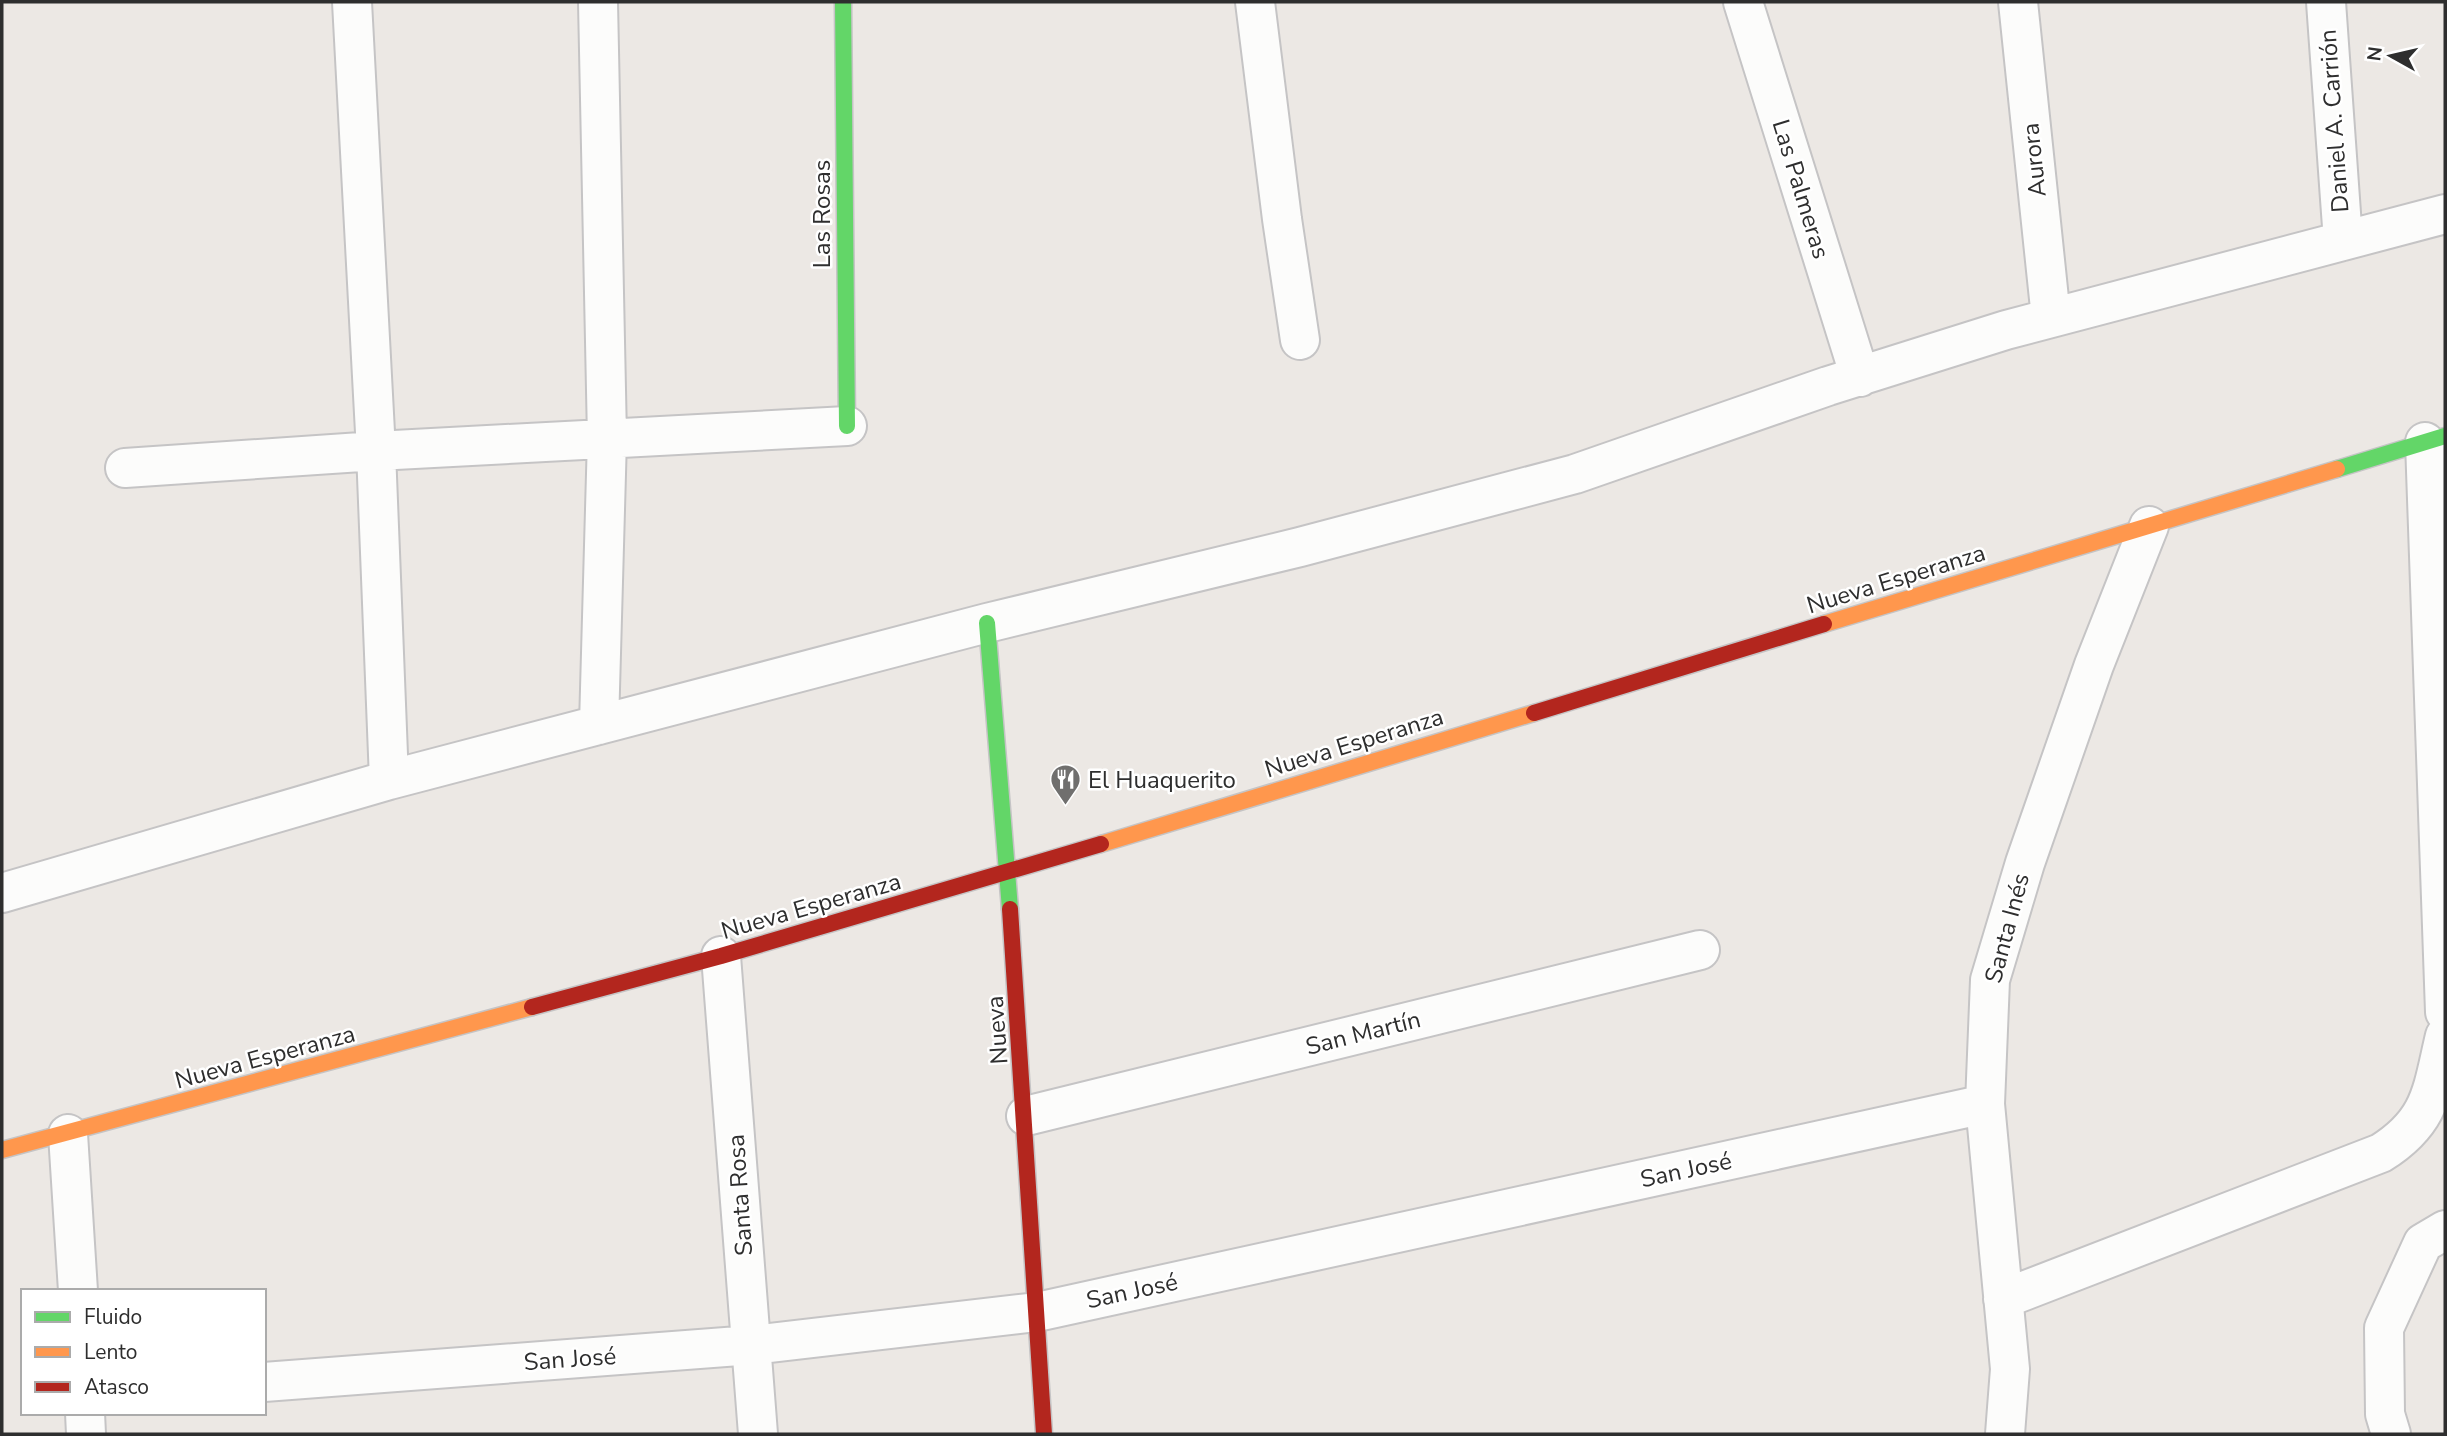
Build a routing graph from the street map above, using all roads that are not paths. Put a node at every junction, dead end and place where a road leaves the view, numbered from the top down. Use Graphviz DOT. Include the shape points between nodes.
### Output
graph roads {
  1 [pos="352,2"];
  2 [pos="598,2"];
  3 [pos="844,2"];
  4 [pos="1255,2"];
  5 [pos="1743,2"];
  6 [pos="2018,2"];
  7 [pos="2326,2"];
  8 [pos="2445,214"];
  9 [pos="2343,241"];
  10 [pos="2051,318"];
  11 [pos="1300,340"];
  12 [pos="1860,377"];
  13 [pos="847,426"];
  14 [pos="607,438"];
  15 [pos="2435,439"];
  16 [pos="376,451"];
  17 [pos="125,468"];
  18 [pos="2148,526"];
  19 [pos="987,623"];
  20 [pos="599,725"];
  21 [pos="390,780"];
  22 [pos="1009,872"];
  23 [pos="2,893"];
  24 [pos="1700,950"];
  25 [pos="721,956"];
  26 [pos="2445,1013"];
  27 [pos="2445,1036"];
  28 [pos="1985,1104"];
  29 [pos="1026,1115"];
  30 [pos="68,1134"];
  31 [pos="2,1150"];
  32 [pos="2445,1230"];
  33 [pos="78,1289"];
  34 [pos="2003,1299"];
  35 [pos="1037,1312"];
  36 [pos="752,1345"];
  37 [pos="266,1382"];
  38 [pos="85,1415"];
  39 [pos="86,1434"];
  40 [pos="758,1434"];
  41 [pos="1044,1434"];
  42 [pos="2006,1434"];
  43 [pos="2391,1434"];
  1 -- 16 [label="street"];
  2 -- 14 [label="street"];
  3 -- 13 [label="street, Las Rosas"];
  4 -- 11 [label="street"];
  5 -- 12 [label="street, Las Palmeras"];
  6 -- 10 [label="street, Aurora"];
  7 -- 9 [label="street, Daniel A. Carrión"];
  8 -- 9 [label="street"];
  9 -- 10 [label="street"];
  10 -- 12 [label="street"];
  12 -- 19 [label="street" via="1575,474"];
  13 -- 14 [label="street"];
  14 -- 16 [label="street"];
  14 -- 20 [label="street"];
  15 -- 18 [label="street, Nueva Esperanza"];
  15 -- 26 [label="street"];
  16 -- 17 [label="street"];
  16 -- 21 [label="street"];
  18 -- 22 [label="street, Nueva Esperanza"];
  18 -- 28 [label="street, Santa Inés" via="2055,776 1990,980"];
  19 -- 20 [label="street"];
  19 -- 22 [label="street, Nueva"];
  20 -- 21 [label="street"];
  21 -- 23 [label="street"];
  22 -- 25 [label="street, Nueva Esperanza"];
  22 -- 29 [label="street, Nueva"];
  24 -- 29 [label="street, San Martín"];
  25 -- 30 [label="street, Nueva Esperanza"];
  25 -- 36 [label="street, Santa Rosa"];
  27 -- 34 [label="street" via="2430,1099 2420,1119 2381,1153"];
  28 -- 34 [label="street, Santa Inés"];
  28 -- 35 [label="street, San José"];
  29 -- 35 [label="street, Nueva"];
  30 -- 31 [label="street, Nueva Esperanza"];
  30 -- 33 [label="street"];
  32 -- 43 [label="street" via="2423,1243 2385,1328 2385,1415"];
  34 -- 42 [label="street, Santa Inés" via="2010,1369"];
  35 -- 36 [label="street, San José"];
  35 -- 41 [label="street, Nueva"];
  36 -- 37 [label="street, San José"];
  36 -- 40 [label="street, Santa Rosa"];
  38 -- 39 [label="street"];
}
